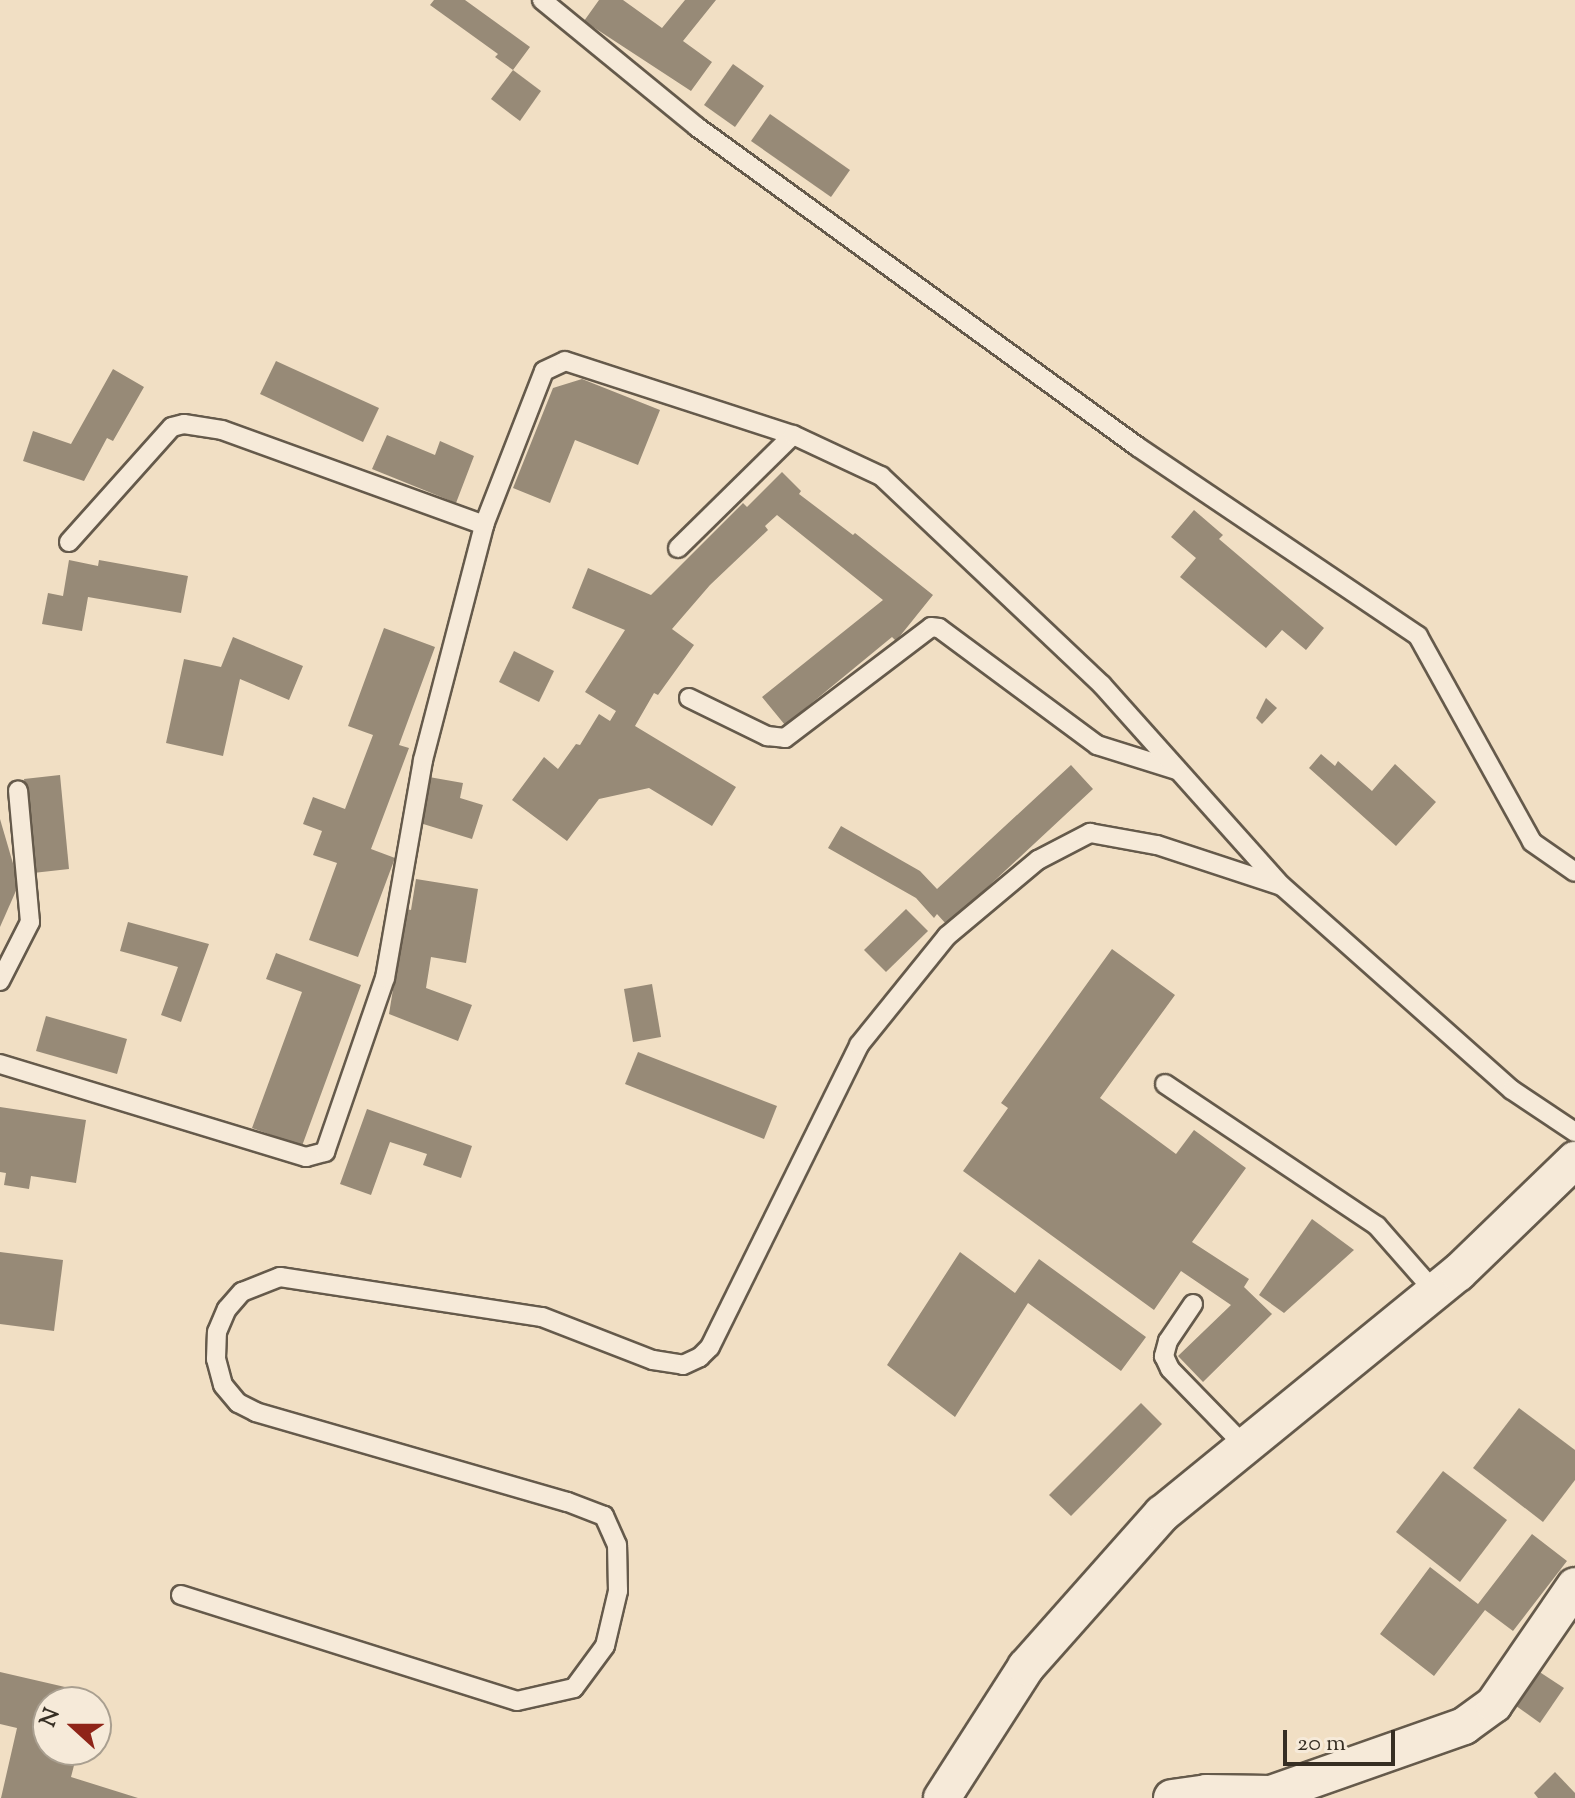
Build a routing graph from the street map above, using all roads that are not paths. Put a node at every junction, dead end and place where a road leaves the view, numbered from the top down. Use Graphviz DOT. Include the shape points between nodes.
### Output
graph roads {
  1 [pos="542,0"];
  2 [pos="793,435"];
  3 [pos="484,525"];
  4 [pos="69,542"];
  5 [pos="678,548"];
  6 [pos="689,698"];
  7 [pos="1179,771"];
  8 [pos="18,791"];
  9 [pos="1575,872"];
  10 [pos="1282,886"];
  11 [pos="0,981"];
  12 [pos="0,1064"];
  13 [pos="1165,1084"];
  14 [pos="1575,1132"];
  15 [pos="1575,1160"];
  16 [pos="1435,1292"];
  17 [pos="1193,1304"];
  18 [pos="1245,1446"];
  19 [pos="1575,1586"];
  20 [pos="181,1595"];
  21 [pos="1274,1796"];
  22 [pos="942,1798"];
  23 [pos="1172,1798"];
  1 -- 9 [label="lane" via="709,137 1138,447 1418,636 1532,842"];
  2 -- 3 [label="lane" via="565,361 544,371"];
  2 -- 5 [label="lane"];
  2 -- 7 [label="lane" via="881,476 1102,685"];
  3 -- 4 [label="lane" via="222,430 184,424 172,427"];
  3 -- 12 [label="lane" via="423,760 385,978 325,1152 306,1157"];
  6 -- 7 [label="lane" via="767,736 785,738 931,627 939,628 1097,745"];
  7 -- 10 [label="lane"];
  8 -- 11 [label="lane" via="30,922"];
  10 -- 14 [label="lane" via="1512,1090"];
  10 -- 20 [label="lane" via="1157,845 1090,833 1038,860 947,936 859,1045 710,1347 683,1365 653,1360 542,1317 280,1277 242,1292 217,1332 216,1359 223,1385 238,1403 604,1516 617,1545 618,1591 605,1646 574,1688 517,1701"];
  13 -- 16 [label="lane" via="1377,1226"];
  15 -- 16 [label="street"];
  16 -- 18 [label="street"];
  17 -- 18 [label="lane" via="1164,1356 1170,1369"];
  18 -- 22 [label="street" via="1162,1514 1026,1667"];
  19 -- 21 [label="street" via="1494,1704 1464,1726"];
  21 -- 23 [label="street" via="1206,1793"];
}
